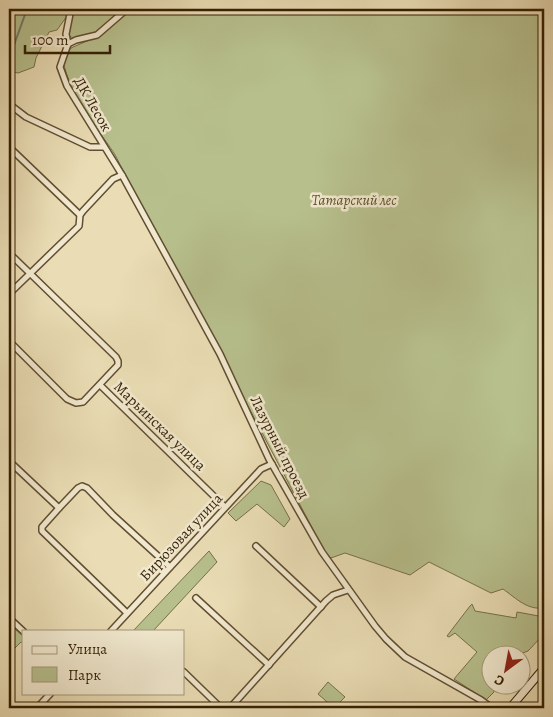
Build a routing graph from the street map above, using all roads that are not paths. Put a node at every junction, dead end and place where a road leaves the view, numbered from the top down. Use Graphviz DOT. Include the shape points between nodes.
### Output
graph roads {
  1 [pos="71,9"];
  2 [pos="127,9"];
  3 [pos="68,44"];
  4 [pos="9,104"];
  5 [pos="9,146"];
  6 [pos="104,147"];
  7 [pos="122,175"];
  8 [pos="80,215"];
  9 [pos="9,253"];
  10 [pos="29,274"];
  11 [pos="9,294"];
  12 [pos="9,341"];
  13 [pos="100,384"];
  14 [pos="9,461"];
  15 [pos="272,464"];
  16 [pos="225,507"];
  17 [pos="59,508"];
  18 [pos="256,546"];
  19 [pos="170,567"];
  20 [pos="348,590"];
  21 [pos="196,598"];
  22 [pos="321,607"];
  23 [pos="127,613"];
  24 [pos="9,618"];
  25 [pos="22,630"];
  26 [pos="112,630"];
  27 [pos="269,665"];
  28 [pos="544,668"];
  29 [pos="185,673"];
  30 [pos="50,694"];
  31 [pos="37,708"];
  32 [pos="221,708"];
  33 [pos="230,708"];
  34 [pos="492,708"];
  35 [pos="510,708"];
  1 -- 3 [label="street, ДК Лесок" via="66,34"];
  2 -- 3 [label="street" via="97,35"];
  3 -- 6 [label="street, ДК Лесок" via="60,67 67,86"];
  4 -- 6 [label="street" via="26,117 90,147"];
  5 -- 8 [label="street"];
  6 -- 7 [label="street, Лазурный проезд"];
  7 -- 8 [label="street" via="113,179"];
  7 -- 15 [label="street, Лазурный проезд" via="220,354"];
  8 -- 10 [label="street" via="79,226"];
  9 -- 10 [label="street, Марьинская улица"];
  10 -- 11 [label="street"];
  10 -- 13 [label="street, Марьинская улица" via="116,357 118,365"];
  12 -- 13 [label="street, Марьинская улица" via="76,404 83,402"];
  13 -- 16 [label="street, Марьинская улица"];
  14 -- 17 [label="street"];
  15 -- 16 [label="street, Бирюзовая улица" via="261,469"];
  15 -- 20 [label="street, Лазурный проезд" via="322,552"];
  16 -- 19 [label="street, Бирюзовая улица"];
  17 -- 19 [label="street" via="78,488 87,488"];
  17 -- 23 [label="street" via="42,531"];
  18 -- 22 [label="street"];
  19 -- 23 [label="street, Бирюзовая улица"];
  20 -- 22 [label="street" via="333,595"];
  20 -- 34 [label="street, Лазурный проезд" via="396,649"];
  21 -- 27 [label="street"];
  22 -- 27 [label="street"];
  23 -- 26 [label="street, Бирюзовая улица"];
  24 -- 25 [label="street"];
  27 -- 33 [label="street"];
  28 -- 35 [label="main road"];
  29 -- 32 [label="street"];
  30 -- 31 [label="street"];
}
